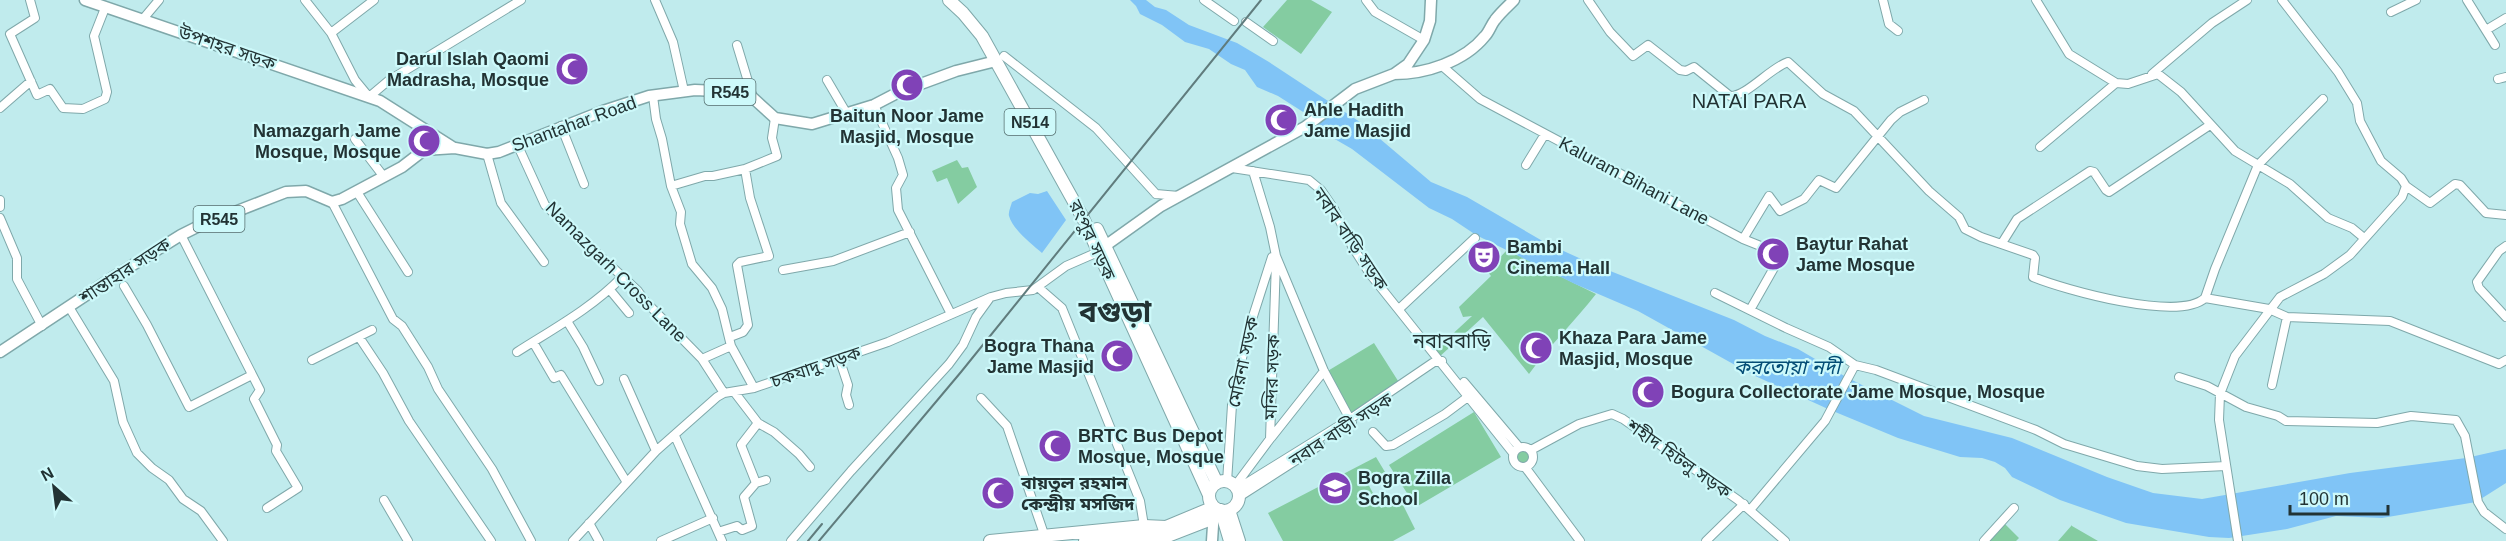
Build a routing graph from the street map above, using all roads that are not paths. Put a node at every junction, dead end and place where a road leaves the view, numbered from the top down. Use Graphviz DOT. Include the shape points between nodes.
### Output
graph roads {
  1 [pos="30,0"];
  2 [pos="85,0"];
  3 [pos="159,0"];
  4 [pos="305,0"];
  5 [pos="374,0"];
  6 [pos="521,0"];
  7 [pos="655,0"];
  8 [pos="949,0"];
  9 [pos="960,0"];
  10 [pos="1203,0"];
  11 [pos="1366,0"];
  12 [pos="1431,0"];
  13 [pos="1514,0"];
  14 [pos="1588,0"];
  15 [pos="1883,0"];
  16 [pos="2036,0"];
  17 [pos="2247,0"];
  18 [pos="2282,0"];
  19 [pos="2416,0"];
  20 [pos="2467,0"];
  21 [pos="107,6"];
  22 [pos="2391,12"];
  23 [pos="2506,18"];
  24 [pos="143,19"];
  25 [pos="1234,21"];
  26 [pos="1246,22"];
  27 [pos="1898,31"];
  28 [pos="331,33"];
  29 [pos="1424,40"];
  30 [pos="1273,41"];
  31 [pos="736,45"];
  32 [pos="1000,59"];
  33 [pos="1442,65"];
  34 [pos="1394,74"];
  35 [pos="2152,75"];
  36 [pos="827,80"];
  37 [pos="31,81"];
  38 [pos="2116,83"];
  39 [pos="684,91"];
  40 [pos="653,96"];
  41 [pos="369,97"];
  42 [pos="753,98"];
  43 [pos="2323,99"];
  44 [pos="1923,100"];
  45 [pos="874,105"];
  46 [pos="0,108"];
  47 [pos="847,114"];
  48 [pos="775,118"];
  49 [pos="2210,125"];
  50 [pos="561,126"];
  51 [pos="430,132"];
  52 [pos="1545,134"];
  53 [pos="1878,137"];
  54 [pos="355,139"];
  55 [pos="518,146"];
  56 [pos="2040,147"];
  57 [pos="454,148"];
  58 [pos="424,150"];
  59 [pos="487,154"];
  60 [pos="1526,165"];
  61 [pos="2258,165"];
  62 [pos="1232,168"];
  63 [pos="745,169"];
  64 [pos="1253,171"];
  65 [pos="384,177"];
  66 [pos="584,184"];
  67 [pos="671,186"];
  68 [pos="2406,186"];
  69 [pos="357,192"];
  70 [pos="1156,194"];
  71 [pos="1179,196"];
  72 [pos="0,200"];
  73 [pos="332,202"];
  74 [pos="0,207"];
  75 [pos="1155,210"];
  76 [pos="2506,215"];
  77 [pos="0,218"];
  78 [pos="910,232"];
  79 [pos="181,234"];
  80 [pos="1474,238"];
  81 [pos="2364,238"];
  82 [pos="1743,239"];
  83 [pos="2002,243"];
  84 [pos="1274,246"];
  85 [pos="2506,246"];
  86 [pos="1102,249"];
  87 [pos="1276,256"];
  88 [pos="544,262"];
  89 [pos="783,270"];
  90 [pos="408,272"];
  91 [pos="622,277"];
  92 [pos="124,286"];
  93 [pos="1039,288"];
  94 [pos="610,290"];
  95 [pos="1714,293"];
  96 [pos="991,297"];
  97 [pos="2205,298"];
  98 [pos="69,308"];
  99 [pos="1399,309"];
  100 [pos="2269,309"];
  101 [pos="1750,310"];
  102 [pos="629,312"];
  103 [pos="951,314"];
  104 [pos="2287,317"];
  105 [pos="2506,317"];
  106 [pos="567,321"];
  107 [pos="42,326"];
  108 [pos="372,330"];
  109 [pos="359,337"];
  110 [pos="730,337"];
  111 [pos="533,342"];
  112 [pos="731,346"];
  113 [pos="0,352"];
  114 [pos="517,352"];
  115 [pos="839,358"];
  116 [pos="702,359"];
  117 [pos="312,360"];
  118 [pos="2506,360"];
  119 [pos="1441,364"];
  120 [pos="1856,365"];
  121 [pos="1324,371"];
  122 [pos="252,375"];
  123 [pos="2179,377"];
  124 [pos="624,379"];
  125 [pos="599,381"];
  126 [pos="2272,385"];
  127 [pos="754,388"];
  128 [pos="724,393"];
  129 [pos="735,393"];
  130 [pos="2220,394"];
  131 [pos="1471,395"];
  132 [pos="981,398"];
  133 [pos="849,405"];
  134 [pos="1351,422"];
  135 [pos="758,423"];
  136 [pos="1373,432"];
  137 [pos="675,436"];
  138 [pos="1270,439"];
  139 [pos="1516,450"];
  140 [pos="1531,450"];
  141 [pos="656,451"];
  142 [pos="2226,466"];
  143 [pos="810,467"];
  144 [pos="1525,467"];
  145 [pos="766,480"];
  146 [pos="626,481"];
  147 [pos="756,483"];
  148 [pos="1231,487"];
  149 [pos="384,500"];
  150 [pos="1747,507"];
  151 [pos="267,508"];
  152 [pos="1217,508"];
  153 [pos="2014,508"];
  154 [pos="713,518"];
  155 [pos="589,523"];
  156 [pos="1144,526"];
  157 [pos="2506,529"];
  158 [pos="718,532"];
  159 [pos="1125,532"];
  160 [pos="1044,534"];
  161 [pos="1074,536"];
  162 [pos="2238,540"];
  163 [pos="223,541"];
  164 [pos="408,541"];
  165 [pos="491,541"];
  166 [pos="531,541"];
  167 [pos="573,541"];
  168 [pos="599,541"];
  169 [pos="661,541"];
  170 [pos="722,541"];
  171 [pos="790,541"];
  172 [pos="990,541"];
  173 [pos="1085,541"];
  174 [pos="1214,541"];
  175 [pos="1229,541"];
  176 [pos="1239,541"];
  177 [pos="1580,541"];
  178 [pos="1706,541"];
  179 [pos="1785,541"];
  180 [pos="1984,541"];
  1 -- 37 [label="street" via="34,18 10,34"];
  2 -- 21 [label="main road, উপশহর সড়ক"];
  3 -- 24 [label="street"];
  4 -- 28 [label="street"];
  5 -- 28 [label="street"];
  6 -- 41 [label="street" via="388,81"];
  7 -- 39 [label="street" via="673,42"];
  8 -- 32 [label="highway, রংপুর সড়ক / N514"];
  9 -- 32 [label="highway, রংপুর সড়ক / N514" via="974,13"];
  10 -- 25 [label="street"];
  11 -- 29 [label="street" via="1375,12"];
  12 -- 29 [label="main road"];
  13 -- 33 [label="main road" via="1485,37"];
  14 -- 53 [label="street" via="1633,56 1648,45 1680,70 1694,67 1733,97 1788,62 1823,94 1854,111"];
  15 -- 27 [label="street" via="1889,24"];
  16 -- 38 [label="street" via="2068,54"];
  17 -- 35 [label="street" via="2212,23"];
  18 -- 68 [label="street" via="2357,103 2360,121 2380,161"];
  19 -- 22 [label="street"];
  20 -- 23 [label="street" via="2495,45 2486,30"];
  21 -- 24 [label="main road, উপশহর সড়ক"];
  21 -- 37 [label="street" via="94,36 108,92 105,99 83,108 63,108 50,89 37,95"];
  24 -- 41 [label="main road, উপশহর সড়ক"];
  26 -- 30 [label="street"];
  28 -- 41 [label="street" via="355,80"];
  29 -- 34 [label="main road" via="1408,64"];
  31 -- 42 [label="street"];
  32 -- 45 [label="main road, R545" via="956,71"];
  32 -- 70 [label="street" via="1096,128"];
  32 -- 86 [label="highway, রংপুর সড়ক / N514"];
  33 -- 34 [label="main road" via="1411,74"];
  33 -- 52 [label="street, Kaluram Bihani Lane" via="1480,99"];
  34 -- 62 [label="main road" via="1355,89 1305,127"];
  35 -- 38 [label="street" via="2128,84"];
  35 -- 49 [label="street" via="2158,74 2181,92"];
  36 -- 47 [label="street"];
  37 -- 46 [label="street"];
  38 -- 56 [label="street"];
  39 -- 40 [label="main road, Shantahar Road / R545"];
  39 -- 42 [label="main road, Shantahar Road / R545" via="738,92"];
  40 -- 50 [label="main road, Shantahar Road / R545"];
  40 -- 67 [label="street"];
  41 -- 51 [label="main road, উপশহর সড়ক"];
  42 -- 48 [label="main road, R545"];
  43 -- 61 [label="street"];
  44 -- 53 [label="street" via="1900,112"];
  45 -- 47 [label="main road, R545"];
  45 -- 78 [label="street" via="903,175 896,188 898,210"];
  47 -- 48 [label="main road, R545" via="812,124"];
  48 -- 63 [label="street" via="772,138 777,156"];
  49 -- 61 [label="street" via="2235,151"];
  49 -- 83 [label="street" via="2109,192 2091,171 2017,219"];
  50 -- 55 [label="main road, Shantahar Road / R545"];
  50 -- 66 [label="street"];
  51 -- 57 [label="main road, উপশহর সড়ক"];
  51 -- 58 [label="main road" via="433,140"];
  52 -- 60 [label="street"];
  52 -- 82 [label="street, Kaluram Bihani Lane"];
  53 -- 82 [label="street" via="1836,188 1820,180 1804,199 1780,211 1769,196"];
  53 -- 83 [label="street" via="1959,217 1965,229"];
  54 -- 65 [label="street"];
  55 -- 59 [label="main road, Shantahar Road / R545"];
  55 -- 91 [label="street, Namazgarh Cross Lane" via="545,205"];
  57 -- 58 [label="main road, R545"];
  57 -- 59 [label="main road, Shantahar Road / R545"];
  58 -- 65 [label="main road"];
  59 -- 88 [label="street" via="501,203"];
  61 -- 81 [label="street" via="2290,184 2328,218"];
  61 -- 97 [label="street"];
  62 -- 64 [label="street, নবাব বাড়ি সড়ক"];
  62 -- 71 [label="main road"];
  63 -- 67 [label="street"];
  63 -- 110 [label="street" via="769,256 738,265 748,325 743,332"];
  64 -- 84 [label="street"];
  64 -- 99 [label="street, নবাব বাড়ি সড়ক" via="1310,180 1321,190 1370,274"];
  65 -- 69 [label="main road"];
  67 -- 110 [label="street" via="692,264 712,288"];
  68 -- 76 [label="street" via="2430,203 2455,184 2460,185 2486,213"];
  68 -- 81 [label="street" via="2402,197"];
  69 -- 73 [label="main road"];
  69 -- 90 [label="street"];
  70 -- 71 [label="street"];
  70 -- 75 [label="street"];
  71 -- 75 [label="main road"];
  72 -- 74 [label="street"];
  73 -- 79 [label="main road, শান্তাহার সড়ক / R545" via="306,190 286,192"];
  73 -- 166 [label="street" via="393,319 402,326 438,389 492,469"];
  75 -- 86 [label="main road"];
  77 -- 107 [label="street" via="17,258 17,279"];
  78 -- 89 [label="street" via="833,261"];
  78 -- 103 [label="street"];
  79 -- 98 [label="main road, শান্তাহার সড়ক / R545"];
  79 -- 122 [label="street"];
  80 -- 99 [label="street"];
  81 -- 100 [label="street" via="2350,255 2280,297"];
  82 -- 101 [label="street, Kaluram Bihani Lane" via="1779,255"];
  83 -- 97 [label="street" via="2033,255 2033,277 2054,285 2130,303 2167,307 2189,307"];
  84 -- 87 [label="street"];
  84 -- 148 [label="street, মেরিনা সড়ক" via="1247,335 1232,405"];
  85 -- 105 [label="street" via="2477,282"];
  86 -- 93 [label="street, চকযাদু সড়ক" via="1059,271"];
  86 -- 148 [label="highway, রংপুর সড়ক / N514"];
  86 -- 152 [label="highway, রংপুর সড়ক"];
  87 -- 121 [label="street"];
  87 -- 138 [label="street, মন্দির সড়ক"];
  91 -- 94 [label="street"];
  91 -- 116 [label="street, Namazgarh Cross Lane"];
  92 -- 122 [label="street" via="189,407"];
  93 -- 96 [label="street, চকযাদু সড়ক"];
  93 -- 156 [label="street" via="1062,308 1140,501"];
  94 -- 102 [label="street"];
  94 -- 106 [label="street"];
  95 -- 101 [label="street"];
  96 -- 103 [label="street, চকযাদু সড়ক"];
  96 -- 171 [label="street" via="950,364"];
  97 -- 100 [label="street"];
  98 -- 107 [label="main road, শান্তাহার সড়ক / R545"];
  98 -- 163 [label="street" via="114,381 123,422 137,453 169,480 183,499 201,511"];
  99 -- 119 [label="street, নবাব বাড়ি সড়ক"];
  100 -- 104 [label="street"];
  100 -- 130 [label="street" via="2235,356"];
  101 -- 120 [label="street" via="1829,347"];
  103 -- 115 [label="street, চকযাদু সড়ক" via="888,342"];
  104 -- 118 [label="street" via="2390,321 2499,364"];
  104 -- 126 [label="street"];
  106 -- 111 [label="street"];
  106 -- 125 [label="street"];
  107 -- 113 [label="main road, শান্তাহার সড়ক / R545"];
  108 -- 109 [label="street"];
  109 -- 117 [label="street"];
  109 -- 165 [label="street"];
  110 -- 112 [label="street"];
  111 -- 114 [label="street"];
  111 -- 146 [label="street" via="554,378 561,375"];
  112 -- 116 [label="street"];
  112 -- 127 [label="street"];
  115 -- 127 [label="street, চকযাদু সড়ক"];
  115 -- 133 [label="street" via="848,385"];
  116 -- 128 [label="street, Namazgarh Cross Lane"];
  119 -- 131 [label="street, নবাব বাড়ি সড়ক" via="1449,365"];
  119 -- 134 [label="street, নবাব বাড়ী সড়ক"];
  120 -- 142 [label="street" via="2036,430 2064,444 2137,466"];
  120 -- 150 [label="street" via="1825,421"];
  121 -- 134 [label="street"];
  121 -- 138 [label="street"];
  122 -- 151 [label="street" via="260,390 255,399 277,445 276,451 298,489"];
  123 -- 130 [label="street"];
  124 -- 141 [label="street"];
  127 -- 129 [label="street, চকযাদু সড়ক"];
  128 -- 129 [label="street, চকযাদু সড়ক"];
  128 -- 137 [label="street"];
  129 -- 135 [label="street"];
  130 -- 142 [label="street" via="2219,420"];
  130 -- 157 [label="street" via="2286,421 2376,423 2410,416 2456,420 2465,436 2478,502 2484,512"];
  131 -- 136 [label="street" via="1393,445 1386,446"];
  131 -- 139 [label="street, নবাব বাড়ি সড়ক"];
  132 -- 160 [label="street" via="1007,426"];
  134 -- 148 [label="street, নবাব বাড়ী সড়ক"];
  135 -- 143 [label="street" via="774,432"];
  135 -- 147 [label="street" via="741,445"];
  137 -- 141 [label="street"];
  137 -- 154 [label="street"];
  138 -- 148 [label="street, মন্দির সড়ক"];
  139 -- 140 [label="street"];
  139 -- 144 [label="street" via="1515,463"];
  140 -- 144 [label="street" via="1532,462"];
  140 -- 150 [label="street, শহীদ হিটলু সড়ক" via="1579,423 1612,414"];
  141 -- 146 [label="street"];
  142 -- 162 [label="street"];
  144 -- 177 [label="street"];
  145 -- 147 [label="street"];
  146 -- 155 [label="street"];
  147 -- 158 [label="street" via="744,497 752,526"];
  148 -- 152 [label="highway"];
  148 -- 152 [label="highway" via="1236,505"];
  149 -- 164 [label="street"];
  150 -- 178 [label="street"];
  150 -- 179 [label="street, শহীদ হিটলু সড়ক"];
  152 -- 156 [label="highway" via="1166,527"];
  152 -- 159 [label="highway" via="1165,537"];
  152 -- 174 [label="main road"];
  152 -- 175 [label="highway"];
  152 -- 176 [label="highway"];
  153 -- 180 [label="street"];
  154 -- 158 [label="street"];
  154 -- 169 [label="street"];
  155 -- 167 [label="street"];
  155 -- 168 [label="street"];
  156 -- 159 [label="highway"];
  158 -- 170 [label="street"];
  159 -- 161 [label="highway"];
  159 -- 173 [label="highway"];
  160 -- 161 [label="highway"];
  160 -- 172 [label="highway"];
  174 -- 175 [label="main road"];
}
